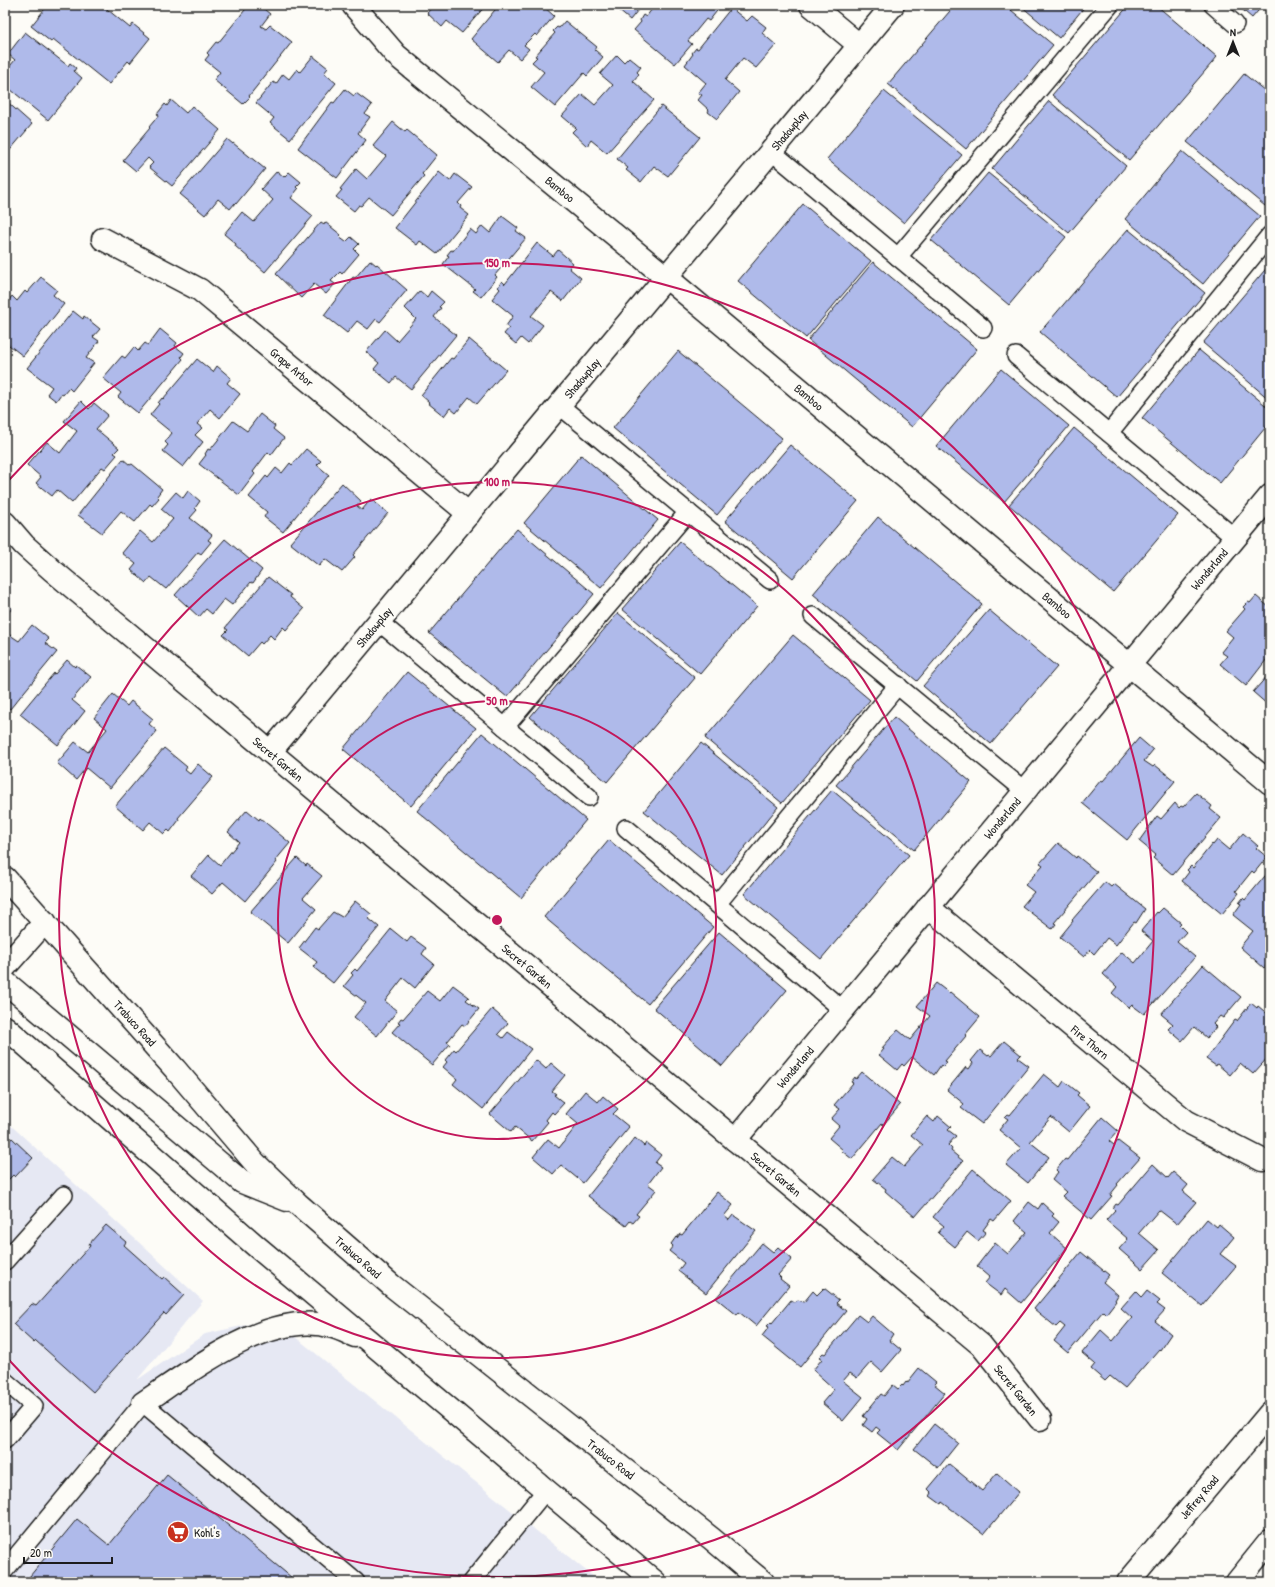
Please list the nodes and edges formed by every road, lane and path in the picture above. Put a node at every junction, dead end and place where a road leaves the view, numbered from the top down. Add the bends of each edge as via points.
1 (353, 5) edge
2 (811, 5) edge
3 (893, 5) edge
4 (1110, 5) edge
5 (1213, 5) edge
6 (1235, 24) dead end
7 (859, 46) junction
8 (771, 152) junction
9 (1270, 235) edge
10 (104, 239) dead end
11 (898, 257) junction
12 (666, 277) junction
13 (983, 328) dead end
14 (1016, 356) dead end
15 (559, 405) junction
16 (1109, 433) junction
17 (1270, 496) edge
18 (688, 512) junction
19 (469, 514) junction
20 (5, 523) edge
21 (1235, 538) junction
22 (770, 580) dead end
23 (813, 616) dead end
24 (379, 622) junction
25 (1129, 666) junction
26 (898, 685) junction
27 (505, 726) junction
28 (270, 752) junction
29 (1270, 783) edge
30 (1025, 791) junction
31 (589, 796) dead end
32 (626, 828) dead end
33 (5, 878) edge
34 (717, 904) junction
35 (928, 907) junction
36 (45, 922) junction
37 (5, 967) edge
38 (5, 982) edge
39 (843, 1010) junction
40 (5, 1026) edge
41 (734, 1140) junction
42 (1262, 1160) dead end
43 (64, 1195) dead end
44 (298, 1204) junction
45 (5, 1262) edge
46 (370, 1342) junction
47 (5, 1381) edge
48 (143, 1403) junction
49 (1270, 1413) edge
50 (1040, 1419) dead end
51 (5, 1440) edge
52 (546, 1490) junction
53 (1270, 1541) edge
54 (5, 1570) edge
55 (356, 1582) edge
56 (470, 1582) edge
57 (655, 1582) edge
58 (763, 1582) edge
59 (1128, 1582) edge
60 (1237, 1582) edge

1 - 12 street, Bamboo via 396,55
2 - 7 street
3 - 7 street, Shadowplay
4 - 11 lane
5 - 6 lane
7 - 8 street, Shadowplay
8 - 11 lane
8 - 12 street, Shadowplay
9 - 16 lane
10 - 19 street, Grape Arbor via 200,290
11 - 13 lane
12 - 15 street, Shadowplay
12 - 25 street, Bamboo
14 - 16 lane
15 - 18 lane
15 - 19 street, Shadowplay
16 - 21 lane
17 - 21 street, Wonderland
18 - 22 lane
18 - 27 lane
19 - 24 street, Shadowplay
20 - 28 street, Secret Garden via 24,545 52,570
21 - 25 street, Wonderland
23 - 26 lane
24 - 27 lane
24 - 28 street, Shadowplay
25 - 29 street, Bamboo
25 - 30 street, Wonderland
26 - 30 lane
26 - 34 lane
27 - 31 lane
28 - 41 street, Secret Garden
30 - 35 street, Wonderland
32 - 34 lane
33 - 36 street, Trabuco Road
34 - 39 lane
35 - 39 street, Wonderland
35 - 42 street, Fire Thorn via 1186,1121
36 - 37 street
36 - 44 street, Trabuco Road via 255,1163
38 - 44 street via 242,1182
39 - 41 street, Wonderland
40 - 46 street
41 - 50 street, Secret Garden via 981,1345
43 - 45 lane
44 - 58 street, Trabuco Road via 391,1285
46 - 48 street via 332,1326 292,1324 229,1347
46 - 52 street
47 - 51 lane via 34,1406
48 - 54 lane
48 - 55 lane
49 - 59 street, Jeffrey Road
52 - 56 lane
52 - 57 street
53 - 60 street

